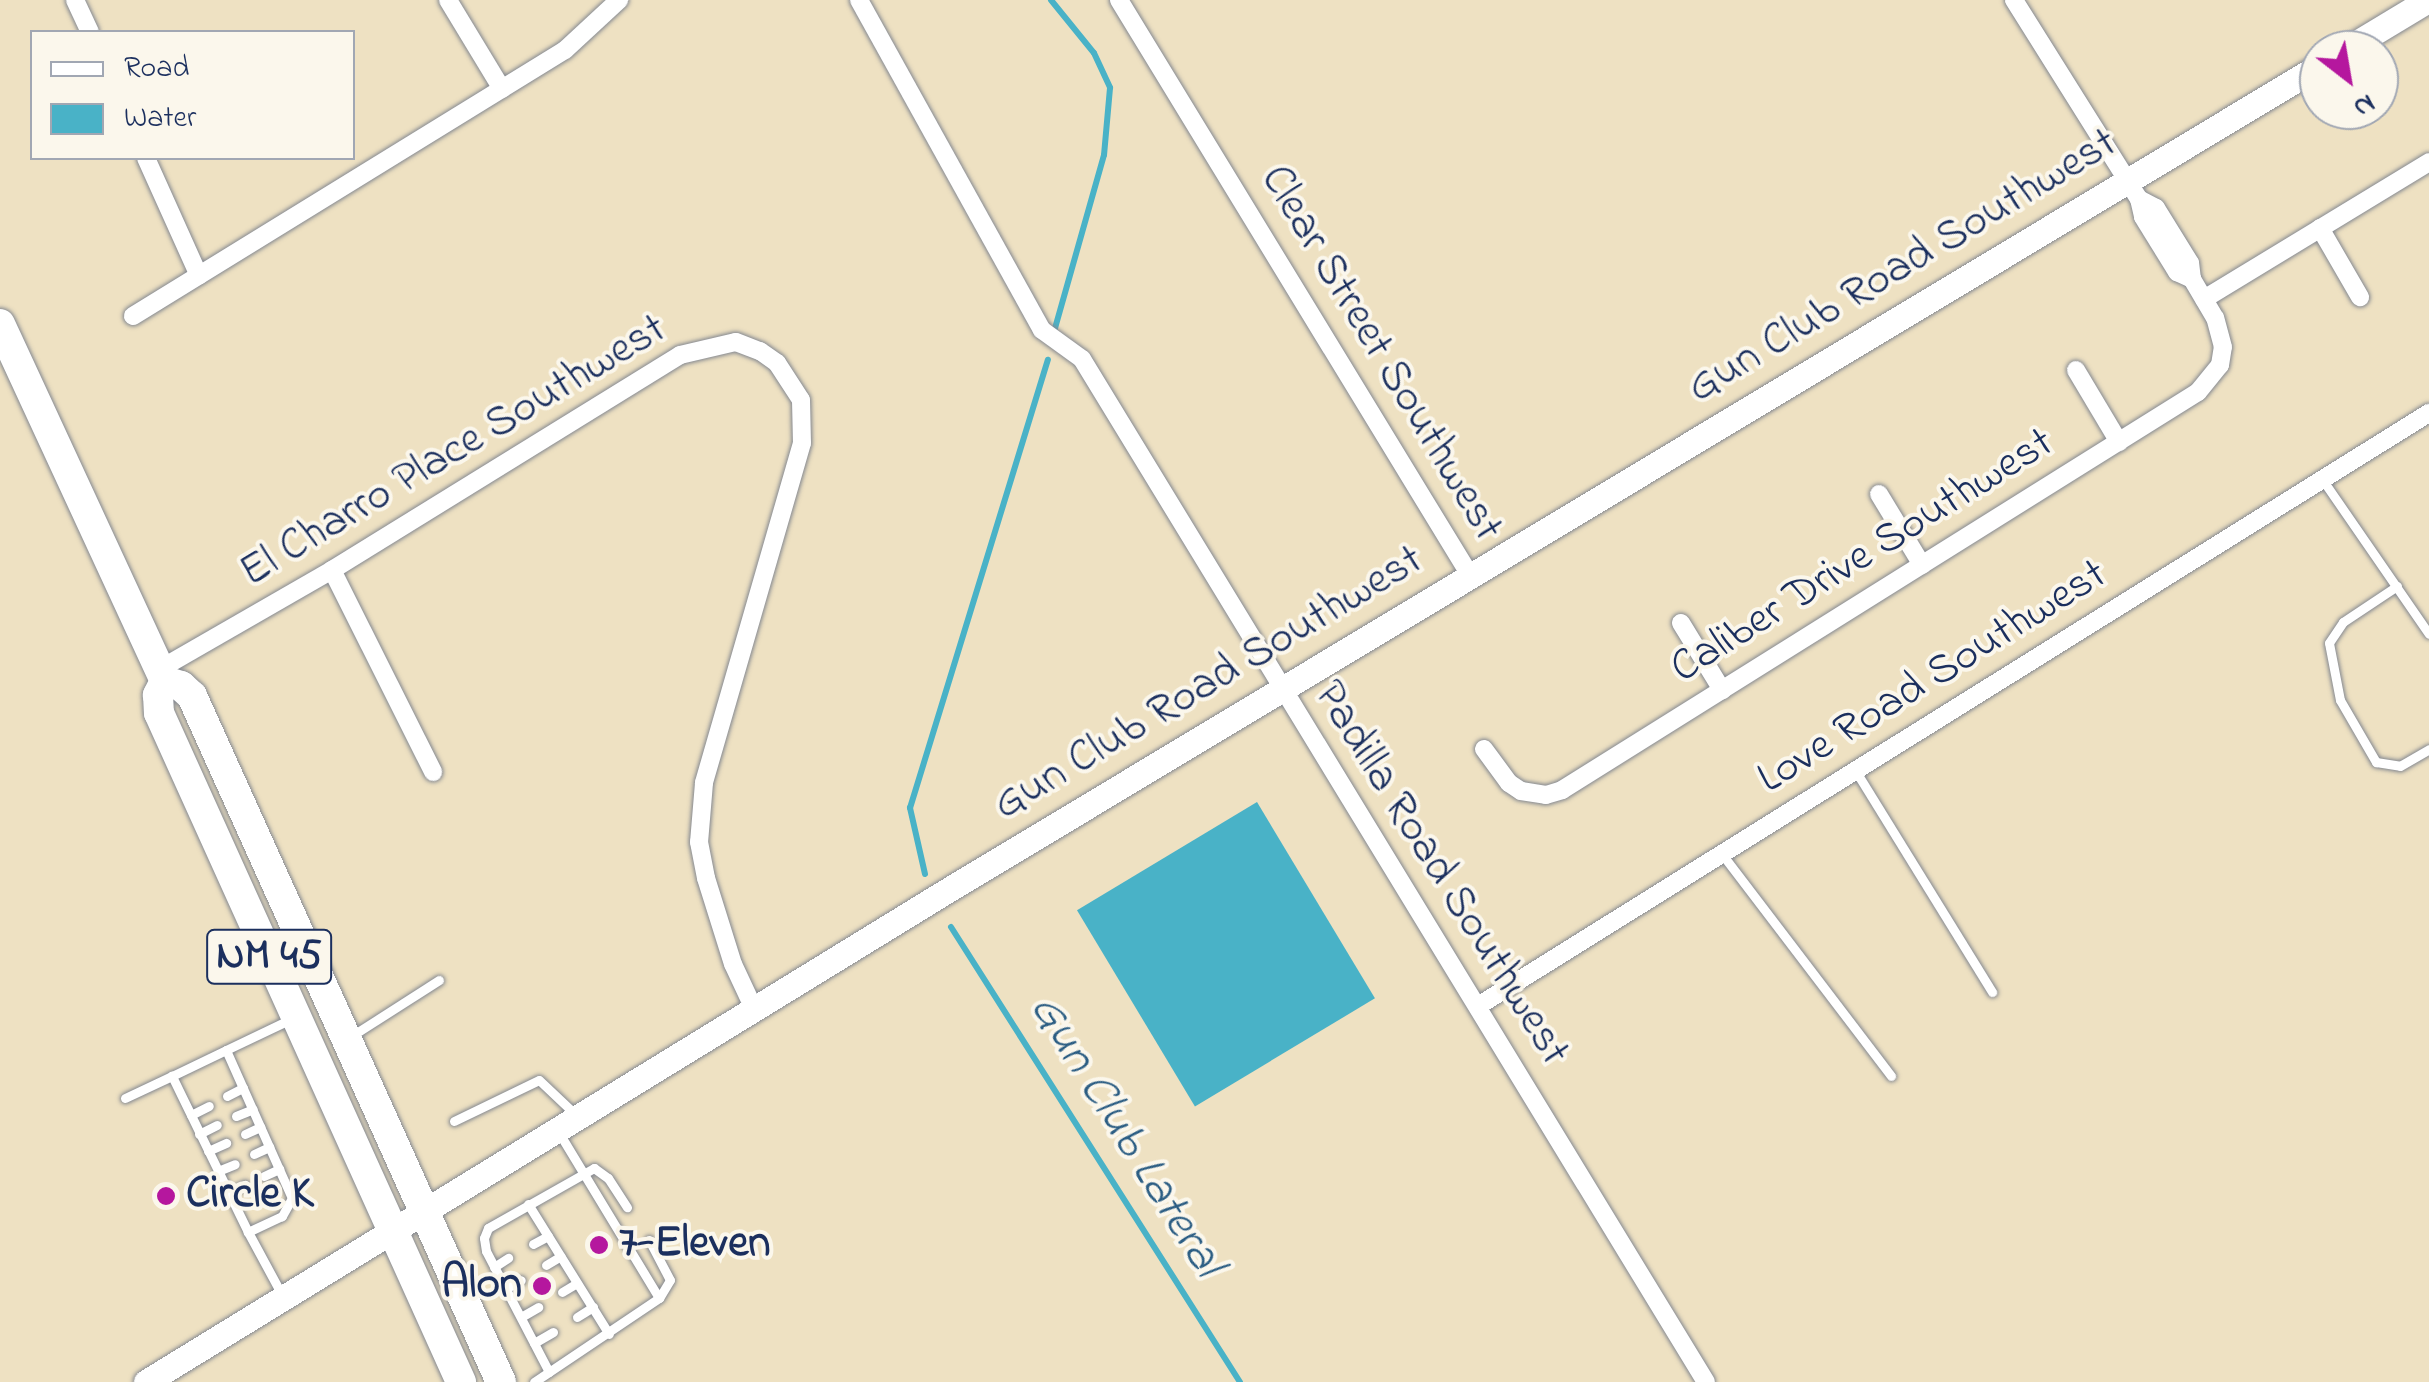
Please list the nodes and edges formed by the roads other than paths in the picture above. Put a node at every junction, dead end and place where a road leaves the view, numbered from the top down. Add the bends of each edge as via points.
1 (75, 0) edge
2 (448, 0) edge
3 (618, 0) edge
4 (859, 0) edge
5 (1119, 0) edge
6 (2014, 0) edge
7 (2428, 0) edge
8 (89, 30) edge
9 (2378, 30) edge
10 (2299, 79) edge
11 (502, 89) junction
12 (147, 160) edge
13 (2429, 162) edge
14 (2133, 190) junction
15 (2320, 228) junction
16 (199, 276) junction
17 (2360, 297) dead end
18 (2204, 299) junction
19 (133, 316) dead end
20 (0, 324) edge
21 (2076, 370) dead end
22 (2429, 413) edge
23 (2119, 442) junction
24 (2322, 479) junction
25 (1879, 494) dead end
26 (1922, 564) junction
27 (332, 570) junction
28 (1471, 576) junction
29 (2397, 586) junction
30 (1681, 623) dead end
31 (2429, 634) edge
32 (162, 675) junction
33 (1282, 690) junction
34 (1722, 690) junction
35 (1484, 749) dead end
36 (2429, 749) edge
37 (1855, 770) junction
38 (432, 772) dead end
39 (1722, 854) junction
40 (439, 980) dead end
41 (1992, 992) dead end
42 (1478, 1006) junction
43 (754, 1009) junction
44 (296, 1017) junction
45 (347, 1040) junction
46 (226, 1050) junction
47 (172, 1076) junction
48 (1891, 1076) dead end
49 (243, 1088) junction
50 (227, 1096) dead end
51 (125, 1098) dead end
52 (208, 1106) dead end
53 (252, 1109) junction
54 (190, 1115) junction
55 (236, 1116) dead end
56 (454, 1121) dead end
57 (567, 1122) junction
58 (218, 1125) dead end
59 (260, 1126) junction
60 (199, 1134) junction
61 (245, 1134) dead end
62 (226, 1143) dead end
63 (269, 1147) junction
64 (208, 1150) junction
65 (254, 1154) dead end
66 (235, 1164) dead end
67 (279, 1169) junction
68 (218, 1171) junction
69 (580, 1172) junction
70 (264, 1176) dead end
71 (245, 1184) dead end
72 (229, 1193) junction
73 (528, 1204) junction
74 (626, 1207) dead end
75 (424, 1212) junction
76 (394, 1231) junction
77 (248, 1232) junction
78 (548, 1236) junction
79 (649, 1240) dead end
80 (533, 1244) dead end
81 (561, 1256) junction
82 (508, 1258) dead end
83 (546, 1265) dead end
84 (494, 1267) junction
85 (521, 1280) dead end
86 (578, 1283) junction
87 (505, 1288) junction
88 (562, 1292) dead end
89 (659, 1298) junction
90 (285, 1300) junction
91 (538, 1307) dead end
92 (592, 1307) junction
93 (577, 1317) dead end
94 (520, 1318) junction
95 (552, 1332) dead end
96 (609, 1334) junction
97 (534, 1343) junction
98 (549, 1372) junction
99 (146, 1382) edge
100 (462, 1382) edge
101 (501, 1382) edge
102 (534, 1382) edge
103 (1706, 1382) edge

1 - 8 street
2 - 11 street
3 - 11 street via 565,50
4 - 33 street, Padilla Road Southwest via 1042,330 1082,359
5 - 28 street, Clear Street Southwest
6 - 14 street, Caliber Drive Southwest
7 - 9 street
10 - 14 street, Gun Club Road Southwest
11 - 16 street
12 - 16 street
13 - 15 street
14 - 18 street, Caliber Drive Southwest via 2177,272 2192,279
14 - 28 street, Gun Club Road Southwest
15 - 17 street
15 - 18 street
16 - 19 street
18 - 23 street, Caliber Drive Southwest via 2223,347 2211,379
20 - 32 main road, NM 45
21 - 23 street
22 - 24 street, Love Road Southwest
23 - 26 street, Caliber Drive Southwest
24 - 29 lane
24 - 37 street, Love Road Southwest
25 - 26 street
26 - 34 street, Caliber Drive Southwest
27 - 32 street, El Charro Place Southwest
27 - 38 street
27 - 43 street, El Charro Place Southwest via 680,355 736,342 778,362 801,400 802,442 700,812 706,878
28 - 33 street, Gun Club Road Southwest
29 - 31 lane
29 - 36 lane via 2343,622 2329,643 2340,700 2376,762 2400,766
30 - 34 street
32 - 44 main road, NM 45 via 159,713
32 - 45 main road, NM 45 via 192,696
33 - 42 street, Padilla Road Southwest
33 - 43 street, Gun Club Road Southwest
34 - 35 street, Caliber Drive Southwest via 1546,795 1509,783
37 - 39 street, Love Road Southwest
37 - 41 lane
39 - 42 street, Love Road Southwest
39 - 48 lane
40 - 45 lane
42 - 103 street, Padilla Road Southwest
43 - 57 street, Gun Club Road Southwest
44 - 46 lane
44 - 76 main road, NM 45
45 - 75 main road, NM 45
46 - 47 lane
46 - 49 lane
47 - 51 lane
47 - 54 lane
49 - 50 lane
49 - 53 lane
52 - 54 lane
53 - 55 lane
53 - 59 lane
54 - 60 lane
56 - 57 lane via 539,1080
57 - 69 lane
57 - 75 street, Gun Club Road Southwest
58 - 60 lane
59 - 61 lane
59 - 63 lane
60 - 64 lane
62 - 64 lane
63 - 65 lane
63 - 67 lane
64 - 68 lane
66 - 68 lane
67 - 70 lane
67 - 77 lane via 292,1198 282,1216
68 - 72 lane
69 - 73 lane
69 - 74 lane via 601,1170
69 - 89 lane
71 - 72 lane
72 - 77 lane
73 - 78 lane
73 - 84 lane via 488,1228 484,1238
75 - 76 street, Gun Club Road Southwest
75 - 101 main road, NM 45
76 - 90 street, Gun Club Road Southwest
76 - 100 main road, NM 45
77 - 90 lane
78 - 80 lane
78 - 81 lane
79 - 89 lane via 670,1280
81 - 83 lane
81 - 86 lane
82 - 84 lane
84 - 87 lane
85 - 87 lane
86 - 88 lane
86 - 92 lane
87 - 94 lane
89 - 96 lane
90 - 99 street, Gun Club Road Southwest
91 - 94 lane
92 - 93 lane
92 - 96 lane
94 - 97 lane
95 - 97 lane
96 - 98 lane
97 - 98 lane
98 - 102 lane

